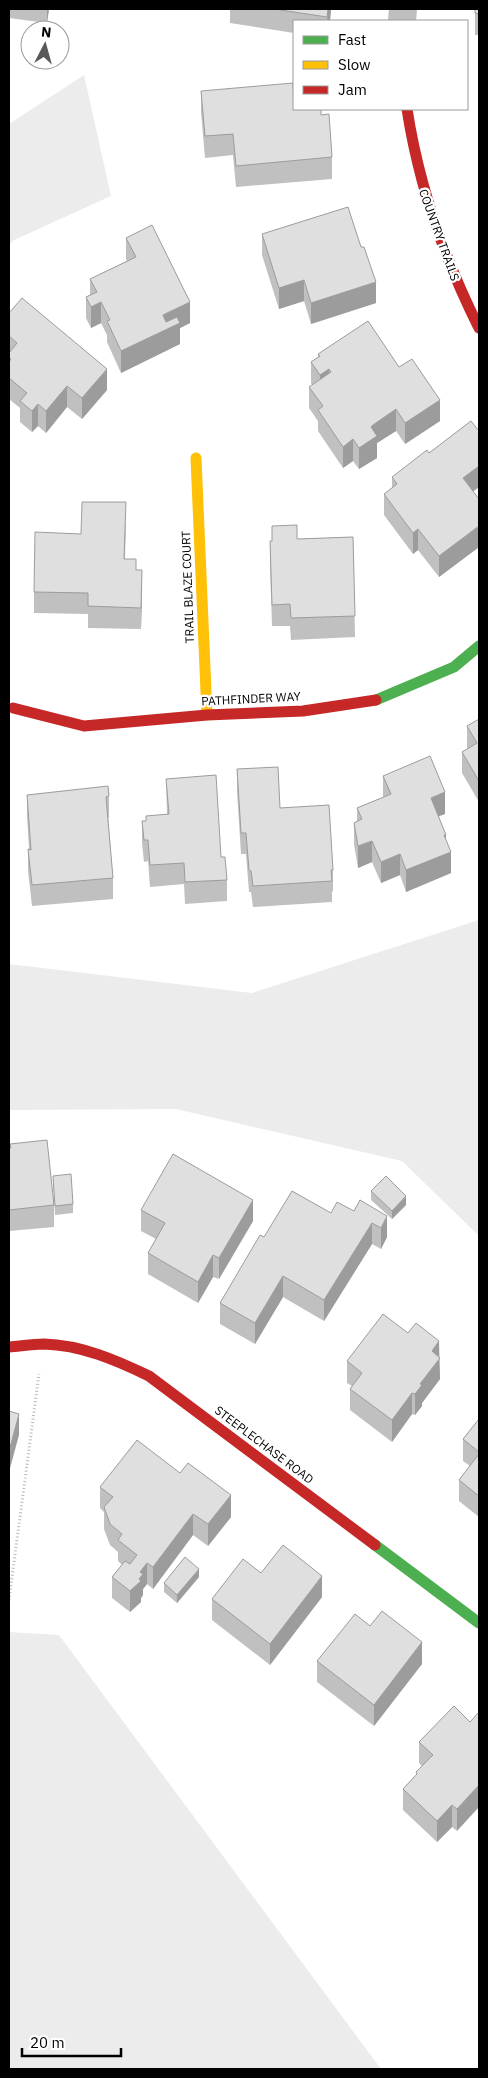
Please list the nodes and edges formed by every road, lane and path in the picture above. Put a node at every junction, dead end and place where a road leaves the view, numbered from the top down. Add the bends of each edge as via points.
1 (407, 110) edge
2 (479, 328) edge
3 (196, 458) dead end
4 (479, 646) edge
5 (13, 708) dead end
6 (207, 715) junction
7 (43, 1344) junction
8 (9, 1347) edge
9 (9, 1600) edge
10 (479, 1623) edge

1 - 2 street, COUNTRY TRAILS via 420,178 437,236
3 - 6 street, TRAIL BLAZE COURT
4 - 6 street, PATHFINDER WAY via 454,667 376,700 303,711
5 - 6 street, PATHFINDER WAY via 84,726
7 - 8 street, STEEPLECHASE ROAD
7 - 9 path
7 - 10 street, STEEPLECHASE ROAD via 102,1355 149,1376

